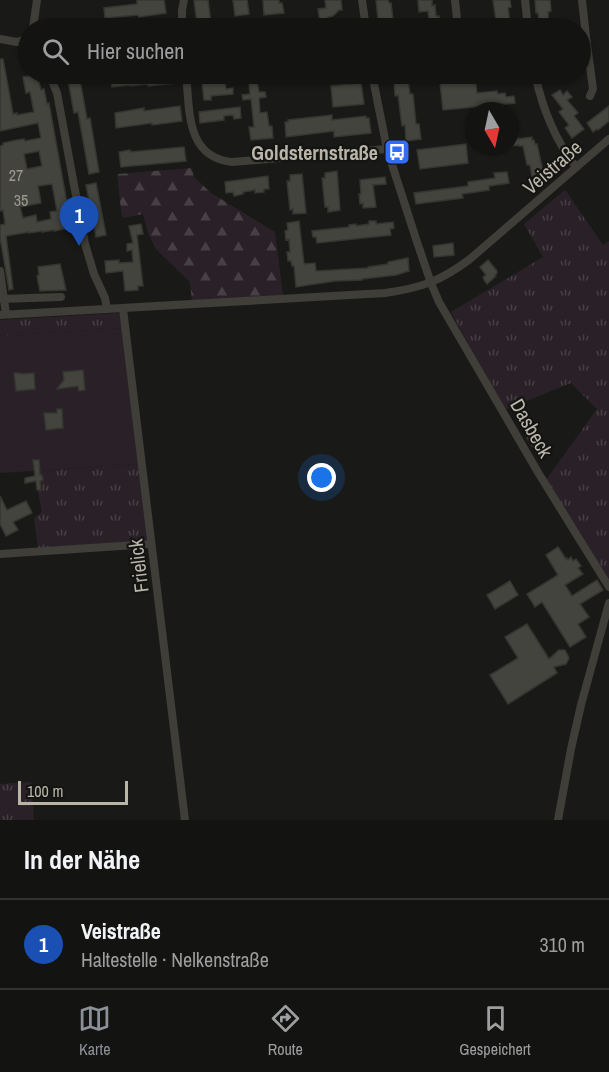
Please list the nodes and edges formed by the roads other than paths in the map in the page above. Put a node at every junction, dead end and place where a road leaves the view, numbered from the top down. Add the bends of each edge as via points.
1 (37, 0) edge
2 (184, 0) edge
3 (362, 0) edge
4 (454, 0) edge
5 (525, 0) edge
6 (582, 0) edge
7 (34, 18) edge
8 (182, 18) edge
9 (365, 18) edge
10 (457, 18) edge
11 (527, 18) edge
12 (582, 18) edge
13 (0, 39) edge
14 (18, 42) edge
15 (591, 79) edge
16 (53, 84) edge
17 (187, 84) edge
18 (374, 84) edge
19 (538, 84) edge
20 (590, 96) dead end
21 (609, 139) edge
22 (387, 149) junction
23 (576, 167) junction
24 (0, 271) edge
25 (431, 283) junction
26 (61, 297) dead end
27 (2, 299) edge
28 (107, 309) junction
29 (123, 309) junction
30 (3, 314) edge
31 (151, 544) junction
32 (0, 554) edge
33 (609, 587) edge
34 (609, 603) edge
35 (185, 820) edge
36 (558, 820) edge

1 - 7 street
2 - 8 street
3 - 9 street
4 - 10 street
5 - 11 street
6 - 12 street
13 - 14 street
15 - 20 street
16 - 28 street via 85,244
17 - 22 street via 192,129 199,146 215,159 232,162
18 - 22 street
19 - 23 street via 549,120
21 - 23 street, Veistraße
22 - 25 street
23 - 25 street, Veistraße via 471,259
24 - 27 street
25 - 29 street, Veistraße via 385,293
25 - 33 street, Dasbeck
26 - 27 street
27 - 30 street
28 - 29 street, Veistraße
28 - 30 street, Veistraße
29 - 31 street, Frielick
31 - 32 street
31 - 35 street, Frielick
34 - 36 street via 581,705

